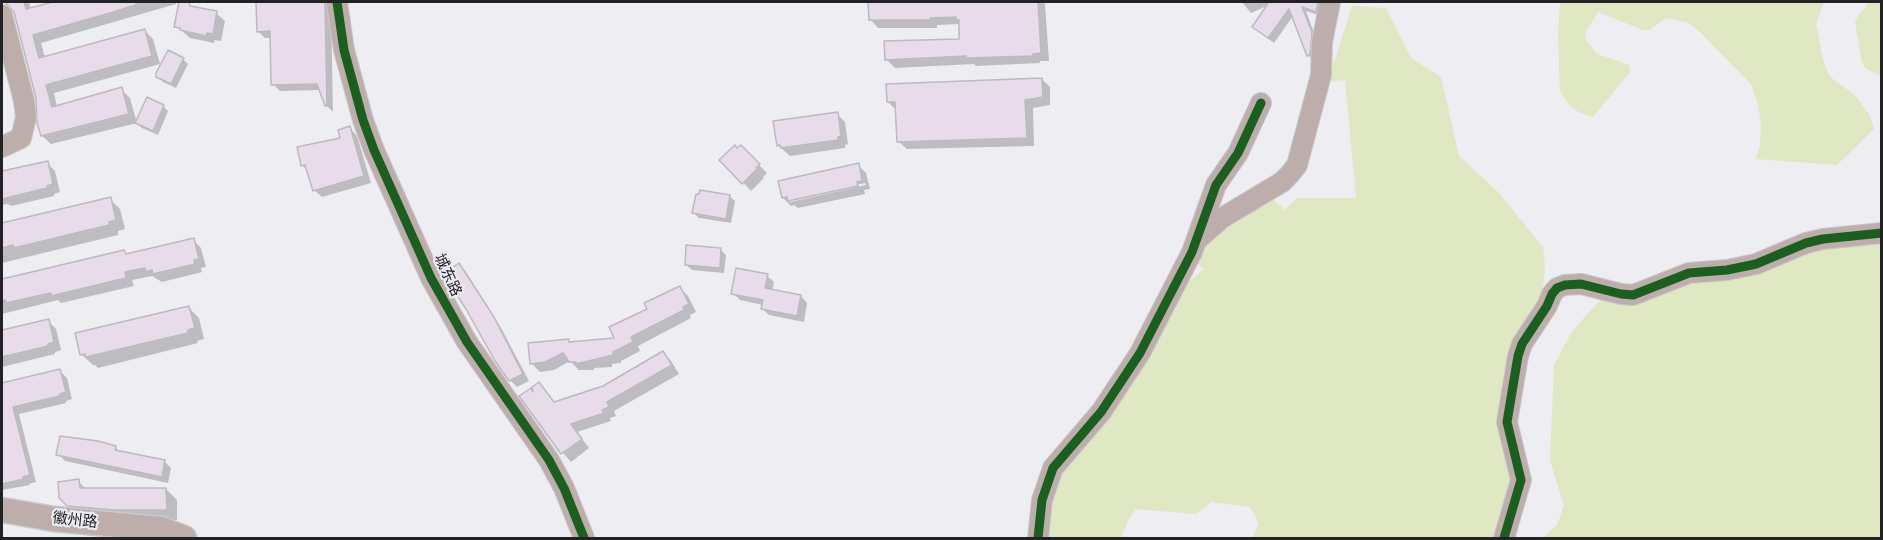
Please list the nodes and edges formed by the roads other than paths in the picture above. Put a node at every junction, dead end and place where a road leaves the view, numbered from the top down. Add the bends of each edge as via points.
1 (338, 2) edge
2 (1330, 2) edge
3 (2, 15) edge
4 (1261, 103) dead end
5 (2, 147) edge
6 (1881, 233) edge
7 (1196, 241) junction
8 (2, 510) edge
9 (184, 538) edge
10 (584, 538) edge
11 (1038, 538) edge
12 (1504, 538) edge

1 - 10 street, 城东路 via 344,50 363,120 431,278 467,342 549,460
2 - 7 street via 1322,42 1321,75 1297,165 1282,182 1222,218
3 - 5 street via 26,117 21,138
4 - 7 street via 1238,153 1216,184
6 - 12 street via 1806,243 1756,264 1689,273 1633,295 1581,284 1557,288 1518,356 1507,422 1521,480
7 - 11 street via 1140,353 1085,431 1053,468 1042,500
8 - 9 main road, 徽州路 via 161,529

